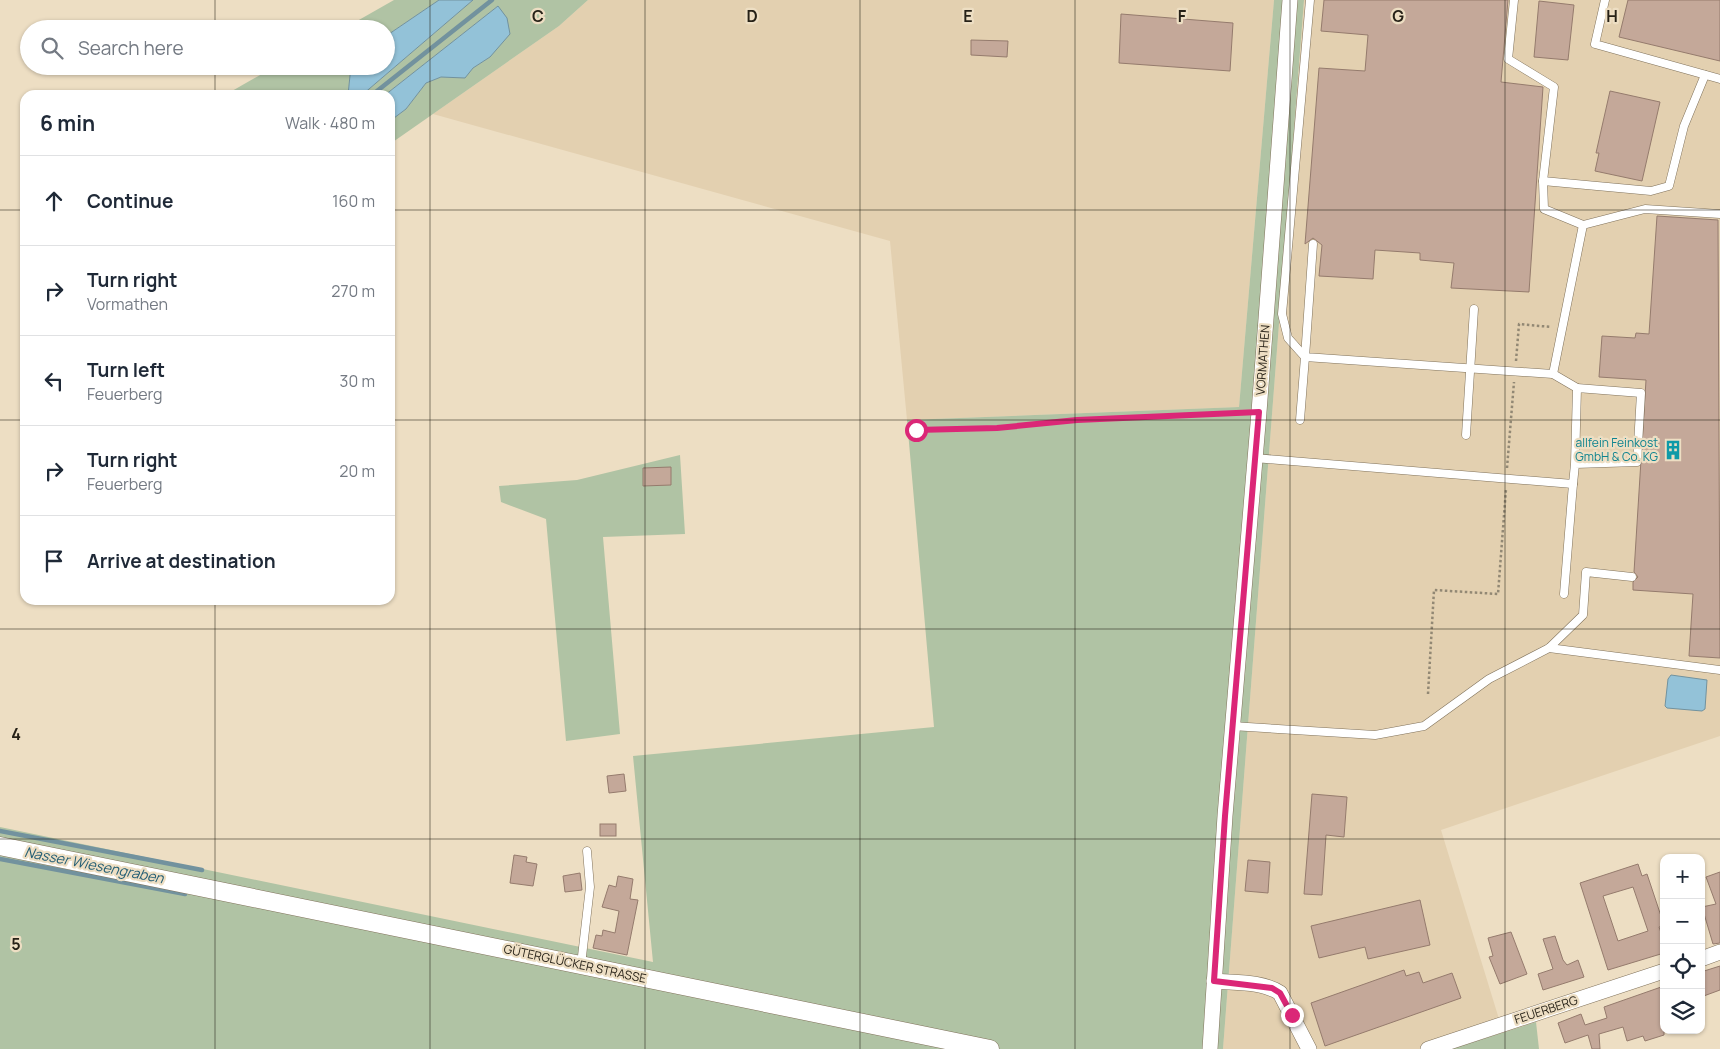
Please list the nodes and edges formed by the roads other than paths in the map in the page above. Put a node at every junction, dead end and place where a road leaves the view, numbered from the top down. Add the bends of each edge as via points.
1 (1290, 0) edge
2 (1310, 0) edge
3 (1514, 0) edge
4 (1605, 0) edge
5 (1705, 75) junction
6 (1720, 79) edge
7 (1542, 181) junction
8 (1720, 214) edge
9 (1583, 225) junction
10 (1313, 244) dead end
11 (1474, 309) dead end
12 (1305, 357) junction
13 (1470, 367) junction
14 (1553, 374) junction
15 (1577, 388) junction
16 (1300, 420) dead end
17 (1466, 435) dead end
18 (1255, 458) junction
19 (1575, 464) junction
20 (1573, 484) junction
21 (1632, 577) dead end
22 (1564, 594) dead end
23 (1549, 648) junction
24 (1720, 670) edge
25 (1232, 726) junction
26 (0, 846) edge
27 (587, 851) dead end
28 (1720, 952) edge
29 (1705, 958) edge
30 (581, 966) junction
31 (1660, 972) edge
32 (1214, 981) junction
33 (990, 1049) edge
34 (1210, 1049) edge
35 (1310, 1049) edge
36 (1428, 1049) edge

1 - 18 street, VORMATHEN
2 - 12 lane via 1282,314 1288,338
3 - 7 lane via 1508,59 1554,86
4 - 5 lane via 1595,44
5 - 6 lane
5 - 7 lane via 1684,126 1669,186 1651,191
7 - 9 lane via 1544,209
8 - 9 lane via 1646,209
9 - 14 lane
10 - 12 lane
11 - 13 lane
12 - 13 lane
12 - 16 lane
13 - 14 lane
13 - 17 lane
14 - 15 lane
15 - 19 lane
15 - 19 lane via 1641,393 1637,462
18 - 20 lane
18 - 25 street, VORMATHEN
19 - 20 lane
20 - 22 lane
21 - 23 lane via 1586,572 1583,615
23 - 24 lane
23 - 25 lane via 1489,679 1424,726 1375,735
25 - 32 street, VORMATHEN
26 - 30 street, GÜTERGLÜCKER STRASSE
27 - 30 lane via 590,887
28 - 29 street
30 - 33 street, GÜTERGLÜCKER STRASSE
31 - 36 street, FEUERBERG
32 - 34 street, VORMATHEN
32 - 35 street via 1261,985 1280,993

